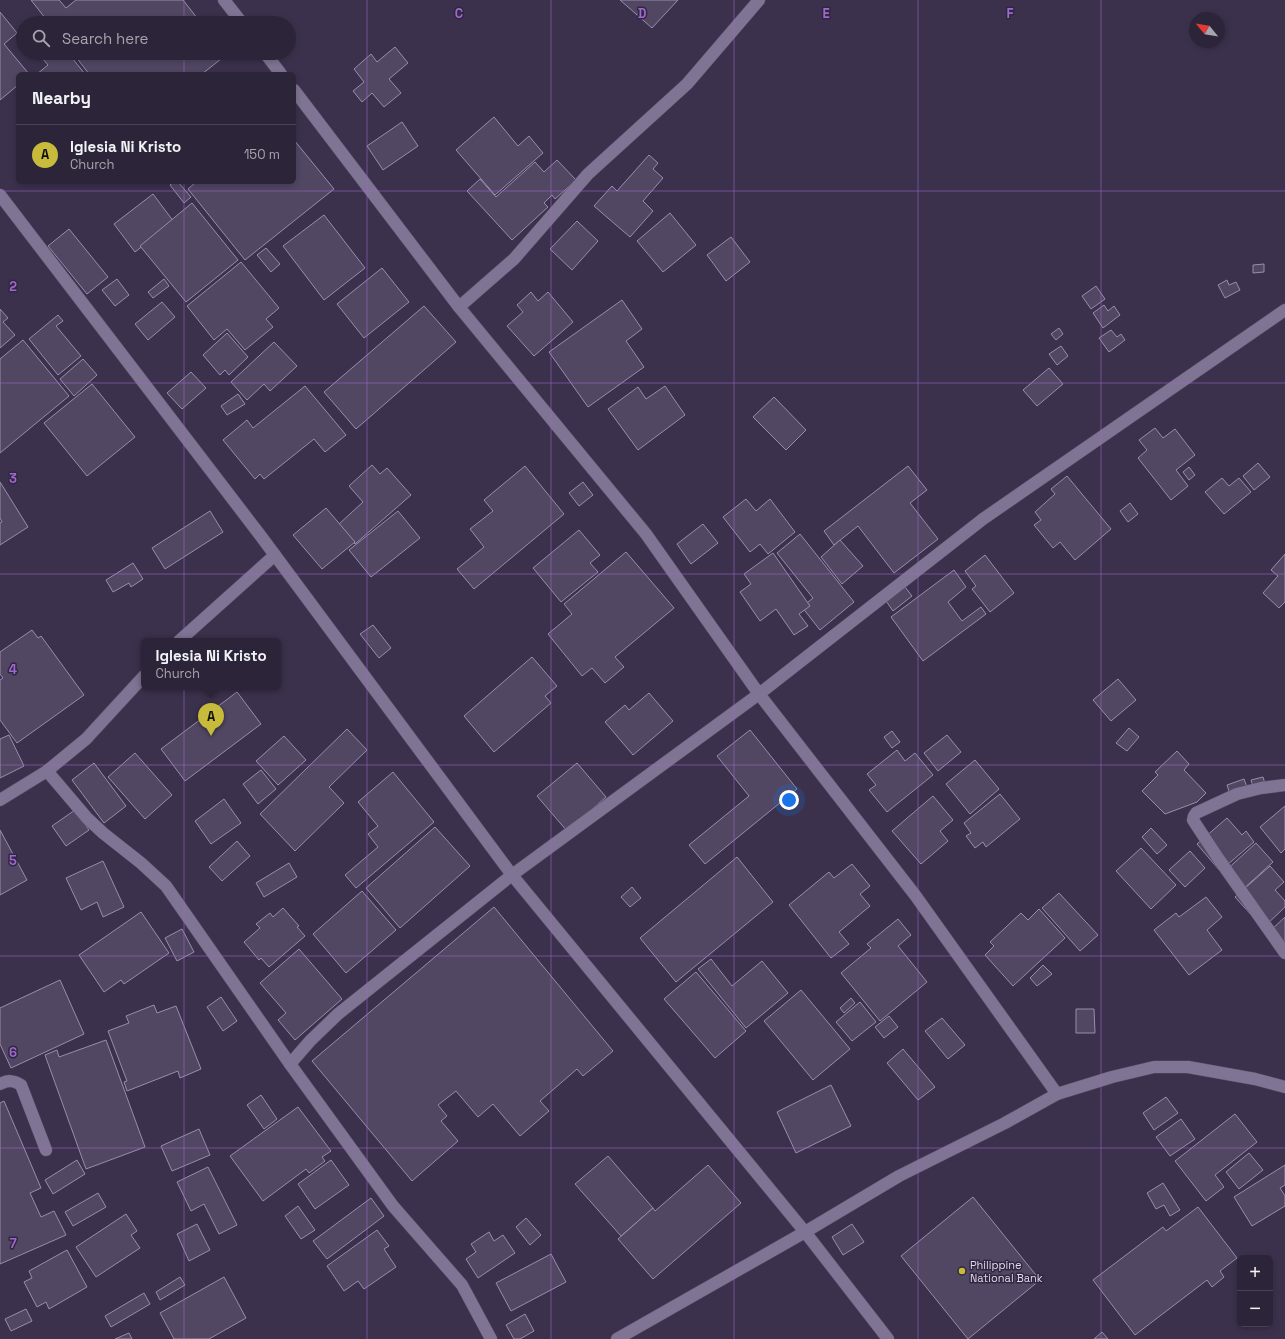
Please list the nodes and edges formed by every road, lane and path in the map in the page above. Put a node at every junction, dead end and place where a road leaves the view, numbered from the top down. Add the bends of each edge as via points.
1 (224, 0) edge
2 (759, 0) edge
3 (237, 16) edge
4 (270, 60) edge
5 (279, 72) edge
6 (296, 93) edge
7 (0, 196) edge
8 (459, 307) junction
9 (1285, 310) edge
10 (275, 555) junction
11 (182, 638) edge
12 (141, 679) edge
13 (759, 694) junction
14 (47, 771) junction
15 (1285, 784) edge
16 (0, 800) edge
17 (512, 875) junction
18 (1285, 953) edge
19 (290, 1064) junction
20 (0, 1084) edge
21 (1285, 1087) edge
22 (1057, 1094) junction
23 (46, 1150) dead end
24 (805, 1232) junction
25 (491, 1339) edge
26 (617, 1339) edge
27 (888, 1339) edge

1 - 3 street
2 - 8 street via 686,84 588,174 514,259
4 - 5 street
6 - 8 street
7 - 10 street
8 - 13 street via 646,534
9 - 13 street via 983,519
10 - 11 street
10 - 17 street
12 - 14 street via 86,739
13 - 17 street
13 - 22 street via 915,895
14 - 16 street
14 - 19 street via 97,828 166,886
15 - 18 street via 1237,794 1196,813 1194,820
17 - 19 street via 338,1014
17 - 24 street
19 - 25 street via 394,1206 462,1285
20 - 23 street via 13,1080 21,1085
21 - 22 street via 1188,1067 1154,1067
22 - 24 street via 899,1176
24 - 26 street
24 - 27 street

